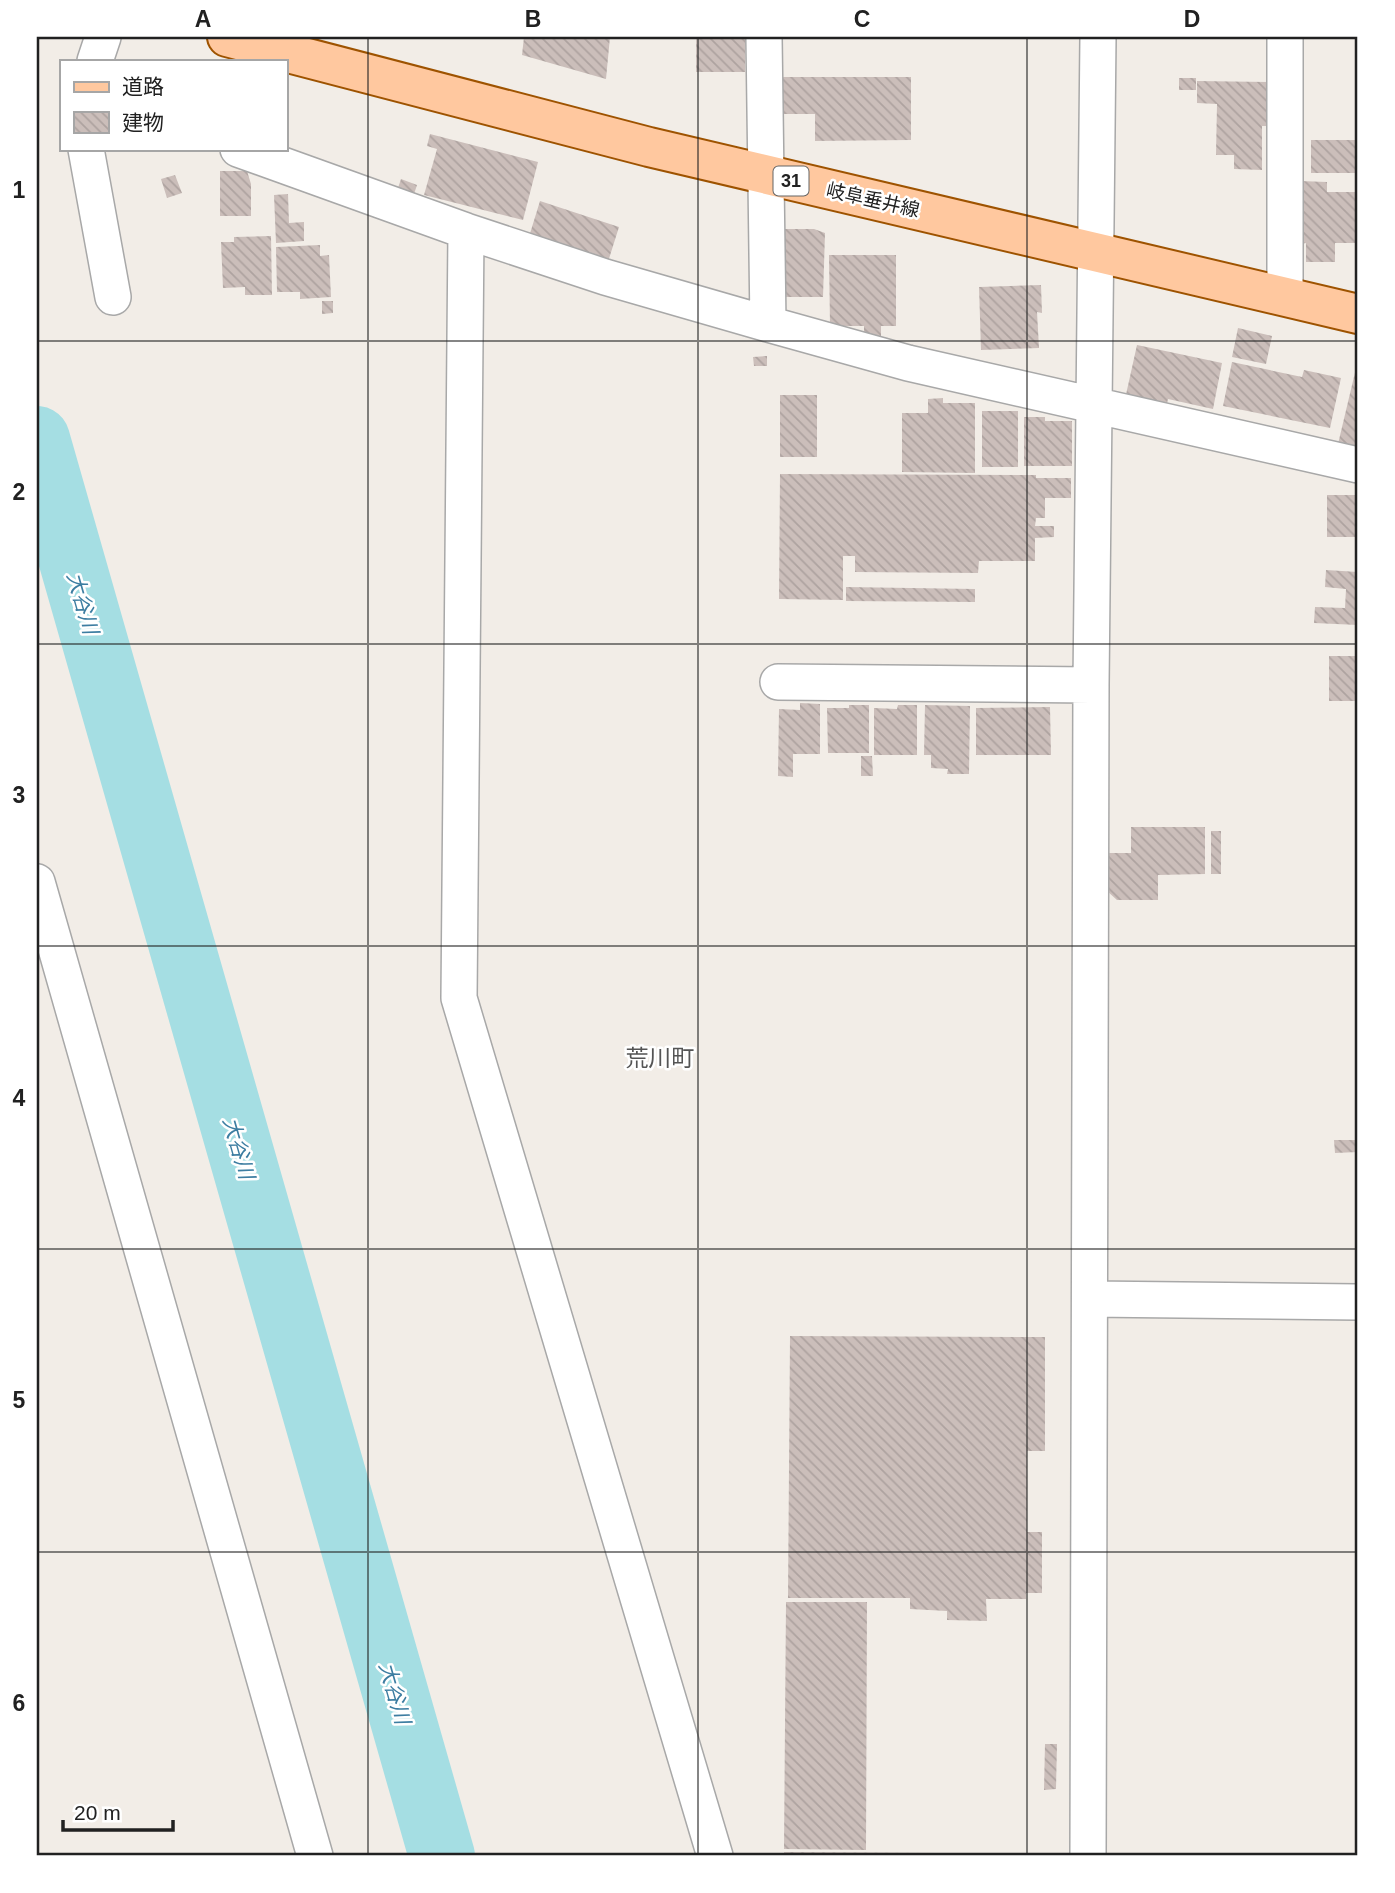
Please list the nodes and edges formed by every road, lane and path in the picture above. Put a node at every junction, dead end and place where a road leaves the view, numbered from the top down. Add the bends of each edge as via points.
1 (103, 37) edge
2 (227, 37) edge
3 (764, 37) edge
4 (1098, 37) edge
5 (1285, 37) edge
6 (95, 60) edge
7 (86, 150) edge
8 (242, 150) edge
9 (766, 175) junction
10 (466, 231) junction
11 (1097, 253) junction
12 (113, 297) dead end
13 (1285, 297) junction
14 (1358, 314) edge
15 (768, 324) junction
16 (1094, 407) junction
17 (1358, 465) edge
18 (778, 682) dead end
19 (1091, 685) junction
20 (37, 882) edge
21 (1090, 1300) junction
22 (1358, 1302) edge
23 (315, 1856) edge
24 (715, 1856) edge
25 (1088, 1856) edge

1 - 6 street
2 - 9 main road, 岐阜垂井線 / 31
3 - 9 street
4 - 11 street
5 - 13 street
7 - 12 street
8 - 10 street
9 - 11 main road, 岐阜垂井線 / 31
9 - 15 street
10 - 15 street
10 - 24 street via 459,999
11 - 13 main road, 岐阜垂井線 / 31
11 - 16 street
13 - 14 main road, 岐阜垂井線 / 31
15 - 16 street
16 - 17 street
16 - 19 street
18 - 19 street
19 - 21 street
20 - 23 street
21 - 22 street
21 - 25 street

